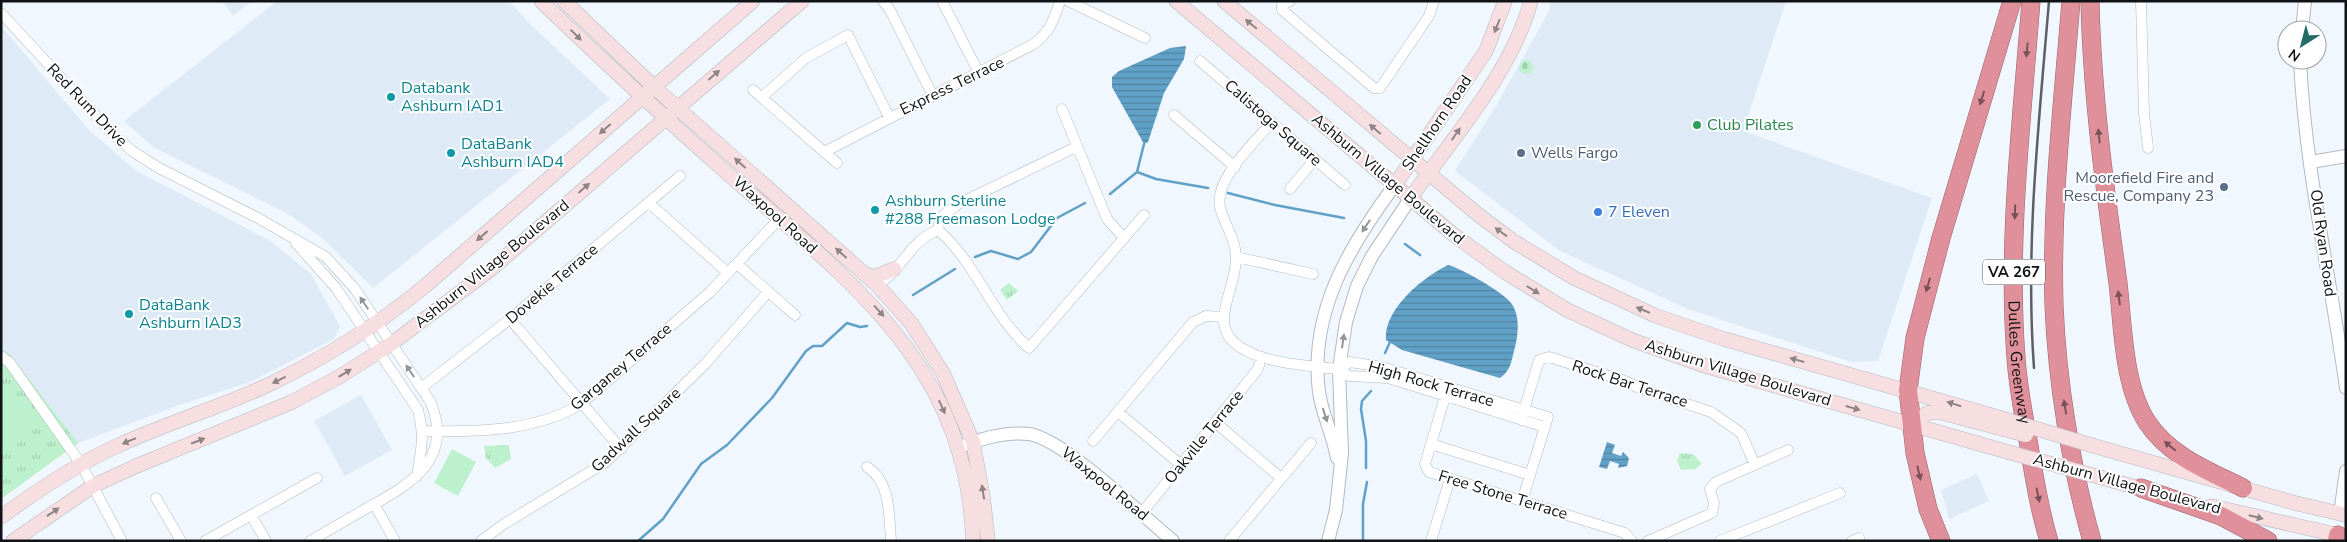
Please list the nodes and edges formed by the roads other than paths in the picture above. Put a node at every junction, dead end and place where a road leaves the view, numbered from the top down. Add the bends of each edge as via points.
1 (540, 1) edge
2 (564, 1) edge
3 (753, 1) edge
4 (802, 1) edge
5 (883, 1) edge
6 (942, 1) edge
7 (1176, 1) edge
8 (1224, 1) edge
9 (1290, 1) edge
10 (1434, 1) edge
11 (1505, 1) edge
12 (1530, 1) edge
13 (2012, 1) edge
14 (2032, 1) edge
15 (2071, 1) edge
16 (2090, 1) edge
17 (2141, 1) edge
18 (2305, 1) edge
19 (1060, 2) edge
20 (891, 6) edge
21 (1, 13) edge
22 (2303, 20) edge
23 (1145, 38) dead end
24 (1200, 61) dead end
25 (2301, 70) edge
26 (979, 73) junction
27 (654, 87) junction
28 (753, 90) dead end
29 (933, 96) junction
30 (642, 97) junction
31 (762, 97) junction
32 (678, 108) junction
33 (1062, 109) dead end
34 (1174, 115) dead end
35 (889, 117) junction
36 (665, 118) junction
37 (1272, 122) junction
38 (1076, 147) junction
39 (2148, 148) dead end
40 (824, 152) junction
41 (2346, 156) edge
42 (1316, 159) junction
43 (1412, 160) junction
44 (2311, 162) junction
45 (837, 163) dead end
46 (1235, 167) junction
47 (1428, 174) junction
48 (680, 176) dead end
49 (1345, 185) dead end
50 (1394, 186) junction
51 (1290, 189) dead end
52 (1410, 199) junction
53 (649, 203) junction
54 (1144, 215) dead end
55 (779, 218) junction
56 (938, 230) junction
57 (292, 238) junction
58 (1124, 238) junction
59 (1236, 257) junction
60 (737, 264) junction
61 (894, 268) junction
62 (728, 273) junction
63 (865, 274) junction
64 (1313, 274) dead end
65 (844, 277) junction
66 (878, 285) junction
67 (768, 292) junction
68 (794, 315) dead end
69 (1224, 317) junction
70 (510, 319) junction
71 (371, 327) junction
72 (385, 347) junction
73 (2343, 351) edge
74 (1, 356) edge
75 (1261, 357) junction
76 (1319, 367) junction
77 (1339, 369) junction
78 (421, 388) junction
79 (2346, 388) edge
80 (1908, 390) junction
81 (1446, 391) junction
82 (582, 403) junction
83 (1118, 412) junction
84 (1522, 415) junction
85 (1216, 423) junction
86 (2002, 423) junction
87 (1912, 425) junction
88 (423, 431) junction
89 (438, 431) junction
90 (973, 442) junction
91 (1093, 442) dead end
92 (1311, 442) dead end
93 (1431, 444) junction
94 (621, 448) junction
95 (957, 448) junction
96 (1788, 450) dead end
97 (81, 464) junction
98 (1181, 465) junction
99 (1755, 465) junction
100 (867, 467) dead end
101 (1339, 468) junction
102 (2346, 470) edge
103 (1530, 475) junction
104 (417, 476) junction
105 (317, 478) dead end
106 (1281, 478) junction
107 (1450, 479) junction
108 (94, 486) junction
109 (2141, 488) junction
110 (2243, 488) junction
111 (2080, 491) junction
112 (1840, 493) dead end
113 (156, 498) dead end
114 (1522, 501) junction
115 (374, 504) junction
116 (1141, 514) junction
117 (251, 515) junction
118 (2343, 515) edge
119 (1, 517) edge
120 (2340, 537) edge
121 (1723, 540) edge
122 (13, 541) edge
123 (122, 541) edge
124 (181, 541) edge
125 (205, 541) edge
126 (266, 541) edge
127 (310, 541) edge
128 (395, 541) edge
129 (481, 541) edge
130 (891, 541) edge
131 (973, 541) edge
132 (988, 541) edge
133 (1173, 541) edge
134 (1229, 541) edge
135 (1328, 541) edge
136 (1431, 541) edge
137 (1632, 541) edge
138 (1648, 541) edge
139 (1941, 541) edge
140 (2049, 541) edge
141 (2092, 541) edge
142 (2099, 541) edge
143 (2268, 541) edge

1 -> 30 main road, Waxpool Road
2 - 27 main road, Waxpool Road
3 - 27 main road, Ashburn Village Boulevard
32 -> 4 main road, Ashburn Village Boulevard
5 - 20 street
6 - 26 street
7 - 50 main road, Ashburn Village Boulevard
43 -> 8 main road, Ashburn Village Boulevard
9 - 10 street via 1282,5 1282,10 1374,88 1380,88 1429,16
11 -> 43 main road, Shellhorn Road via 1486,51
47 -> 12 main road, Shellhorn Road via 1512,51
13 -> 80 highway via 1923,302
14 -> 140 highway, Dulles Greenway / VA 267 via 2016,190 2013,309 2023,412
111 -> 15 highway, VA 267 via 2061,378 2054,304 2056,192
110 -> 16 highway via 2196,465 2159,437 2147,422 2130,382 2101,158 2091,61
17 - 39 street
18 - 22 street
19 - 23 street
19 - 26 street, Express Terrace via 1052,26 1040,40
20 - 29 street
21 - 57 street, Red Rum Drive via 95,116 132,151
24 - 37 street, Calistoga Square
25 - 44 street, Old Ryan Road
26 - 29 street, Express Terrace
27 - 30 main road, Ashburn Village Boulevard
27 - 32 main road, Waxpool Road
28 - 31 street
29 - 35 street, Express Terrace
30 - 36 main road, Waxpool Road
30 -> 71 main road, Ashburn Village Boulevard via 424,287
31 - 35 street via 806,58 848,35
31 - 40 street
32 - 36 main road, Ashburn Village Boulevard
63 -> 32 main road, Waxpool Road
33 - 38 street
34 - 46 street
35 - 40 street, Express Terrace
36 - 55 main road, Waxpool Road
72 -> 36 main road, Ashburn Village Boulevard via 490,270
37 - 42 street, Calistoga Square
37 - 46 street
38 - 56 street via 958,204 940,218
38 - 58 street via 1107,219
40 - 45 street
41 - 44 street
42 - 49 street, Calistoga Square
42 - 51 street
43 - 47 main road, Ashburn Village Boulevard
43 - 50 main road, Shellhorn Road
44 - 73 street, Old Ryan Road via 2331,302
46 - 59 street via 1222,183 1219,200
47 - 52 main road, Shellhorn Road
80 -> 47 main road, Ashburn Village Boulevard via 1708,334 1611,297 1513,241
48 - 53 street, Dovekie Terrace
50 - 52 main road, Ashburn Village Boulevard
50 -> 76 street, Shellhorn Road via 1342,266 1324,316
77 -> 52 street, Shellhorn Road via 1346,322 1357,286 1372,256
52 -> 87 main road, Ashburn Village Boulevard via 1505,272 1567,310 1623,336 1702,365
53 - 62 street
53 - 70 street, Dovekie Terrace
54 - 58 street
55 - 60 street, Garganey Terrace
55 - 65 main road, Waxpool Road
56 - 58 street via 954,246 1007,327 1029,348
56 - 61 street via 925,235
57 - 71 street, Red Rum Drive
71 -> 57 street, Red Rum Drive via 354,289 326,257
59 - 64 street
59 - 69 street
60 - 62 street, Garganey Terrace
60 - 67 street
61 - 63 main road via 881,276
61 - 66 street
62 - 82 street, Garganey Terrace
63 - 66 main road, Waxpool Road
65 - 66 main road via 865,285
65 -> 95 main road, Waxpool Road via 877,308 915,358 938,398
66 - 90 main road, Waxpool Road via 933,355 957,400
67 - 68 street
67 - 94 street, Gadwall Square via 706,362
69 - 75 street, High Rock Terrace via 1226,328 1236,344
69 - 83 street via 1206,316 1193,322
70 - 78 street, Dovekie Terrace
70 - 82 street
71 - 72 street, Red Rum Drive
71 -> 97 main road, Ashburn Village Boulevard via 266,386 117,446
78 -> 72 street
72 - 88 street via 418,410
108 -> 72 main road, Ashburn Village Boulevard via 272,411 326,384
73 - 79 street, Old Ryan Road
74 - 97 street via 10,363
75 - 76 street, High Rock Terrace
75 - 85 street, Oakville Terrace via 1258,369
76 - 77 street, High Rock Terrace
76 -> 101 street, Shellhorn Road via 1319,390
77 - 81 street, High Rock Terrace via 1349,376 1388,378
77 - 101 street, Shellhorn Road via 1343,436
78 - 89 street via 435,411
86 -> 80 main road, Ashburn Village Boulevard
80 - 87 highway
81 - 84 street, High Rock Terrace
81 - 93 street, Free Stone Terrace
82 - 89 street, Garganey Terrace via 553,419 537,423
82 - 94 street
83 - 91 street
83 - 98 street
84 - 99 street, Rock Bar Terrace via 1539,360 1549,357 1711,412 1741,433
84 - 103 street, High Rock Terrace via 1548,417
85 - 98 street, Oakville Terrace
85 - 106 street
86 - 87 main road via 1939,412 1927,413
86 - 110 main road, Ashburn Village Boulevard, bridge
87 - 109 main road, Ashburn Village Boulevard, bridge
87 -> 139 highway via 1925,496
88 - 89 street, Garganey Terrace
88 - 104 street
89 - 104 street via 435,450 425,469
90 - 95 street, Waxpool Road
90 - 116 street, Waxpool Road via 1015,434 1042,438 1068,453
132 -> 90 main road
92 - 106 street
93 - 103 street
93 - 107 street, Free Stone Terrace via 1426,469
94 - 129 street, Gadwall Square via 594,471
95 - 131 main road via 967,491
96 - 99 street
97 - 108 street
97 - 119 main road, Ashburn Village Boulevard
98 - 116 street, Oakville Terrace
99 - 138 street via 1712,485 1715,509 1712,513
100 - 130 street via 882,482
101 - 135 street, Shellhorn Road via 1336,510
102 - 118 street
103 - 114 street, High Rock Terrace
104 - 115 street
105 - 117 street
106 - 134 street
107 - 114 street, Free Stone Terrace
107 - 136 street
122 -> 108 main road, Ashburn Village Boulevard
108 - 123 street
109 -> 120 main road, Ashburn Village Boulevard
109 - 143 highway via 2220,516
110 - 118 main road, Ashburn Village Boulevard
111 - 141 highway, VA 267
111 - 142 highway
112 - 121 street
113 - 124 street
114 - 137 street, Free Stone Terrace via 1625,534
115 - 127 street
115 - 128 street
116 - 133 street, Waxpool Road
117 - 125 street
117 - 126 street
118 - 120 main road

